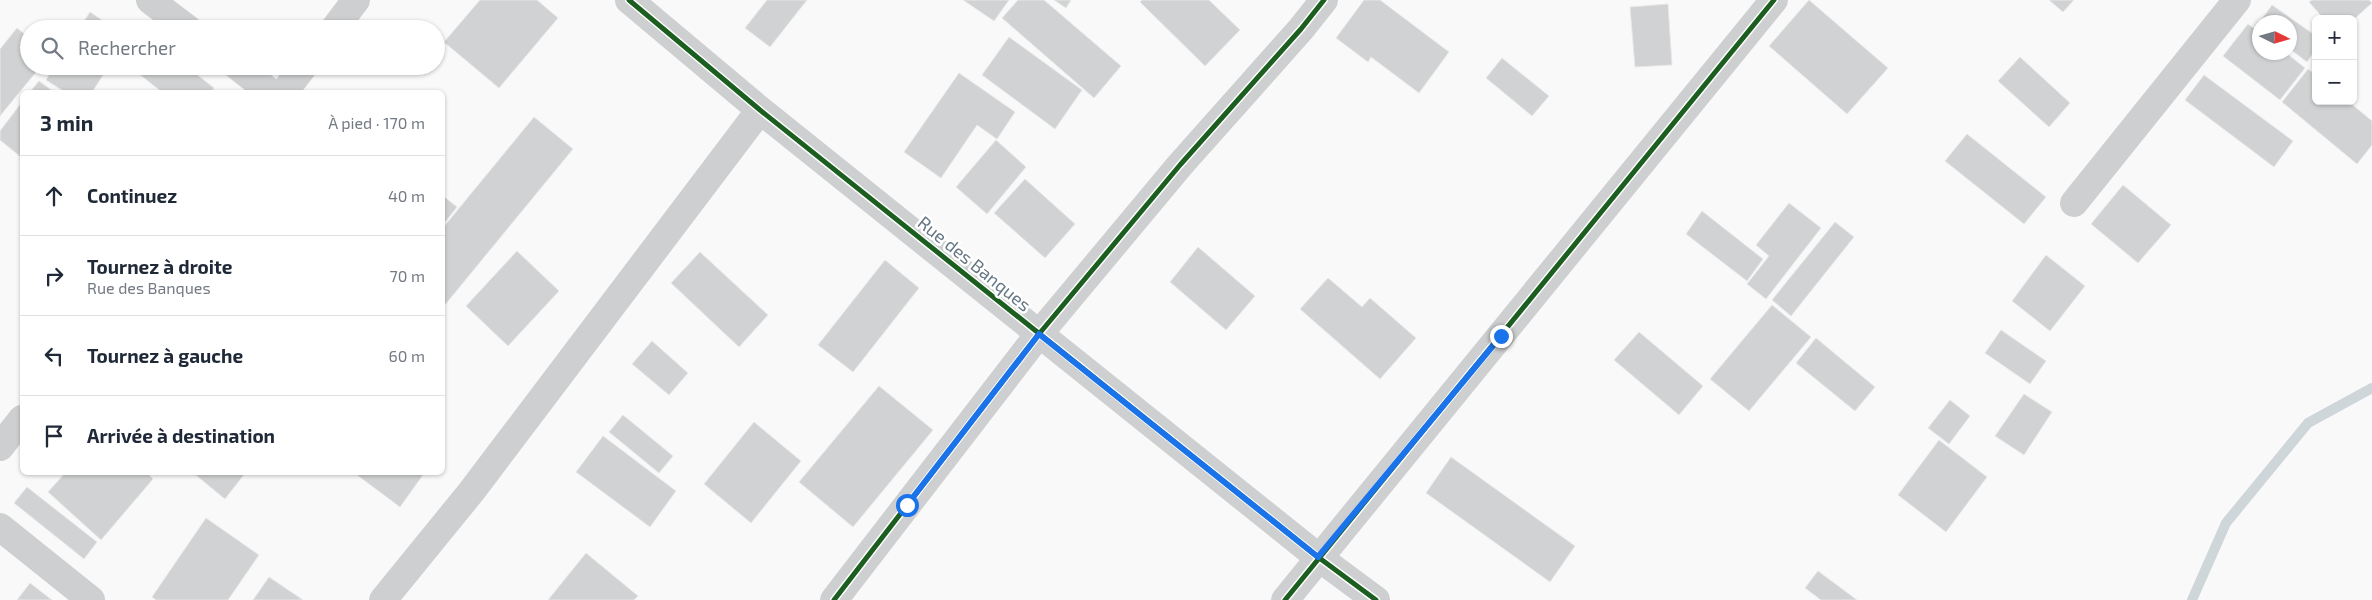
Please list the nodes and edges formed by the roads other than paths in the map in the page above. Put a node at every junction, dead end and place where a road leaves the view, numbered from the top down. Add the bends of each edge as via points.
1 (150, 0) edge
2 (356, 0) edge
3 (629, 0) edge
4 (1324, 0) edge
5 (1774, 0) edge
6 (2237, 0) edge
7 (176, 20) edge
8 (341, 20) edge
9 (248, 75) edge
10 (297, 75) edge
11 (267, 90) edge
12 (286, 90) edge
13 (760, 110) junction
14 (2074, 203) dead end
15 (1039, 334) junction
16 (20, 421) edge
17 (0, 446) edge
18 (0, 527) edge
19 (1318, 557) junction
20 (91, 600) edge
21 (384, 600) edge
22 (834, 600) edge
23 (1285, 600) edge
24 (1376, 600) edge

1 - 7 street
2 - 8 street
3 - 13 street, Rue des Banques
4 - 15 street
5 - 19 street
6 - 14 street
9 - 11 street
10 - 12 street
13 - 15 street, Rue des Banques
13 - 21 street via 471,492
15 - 19 street, Rue des Banques
15 - 22 street
16 - 17 street
18 - 20 street
19 - 23 street
19 - 24 street, Rue des Banques

